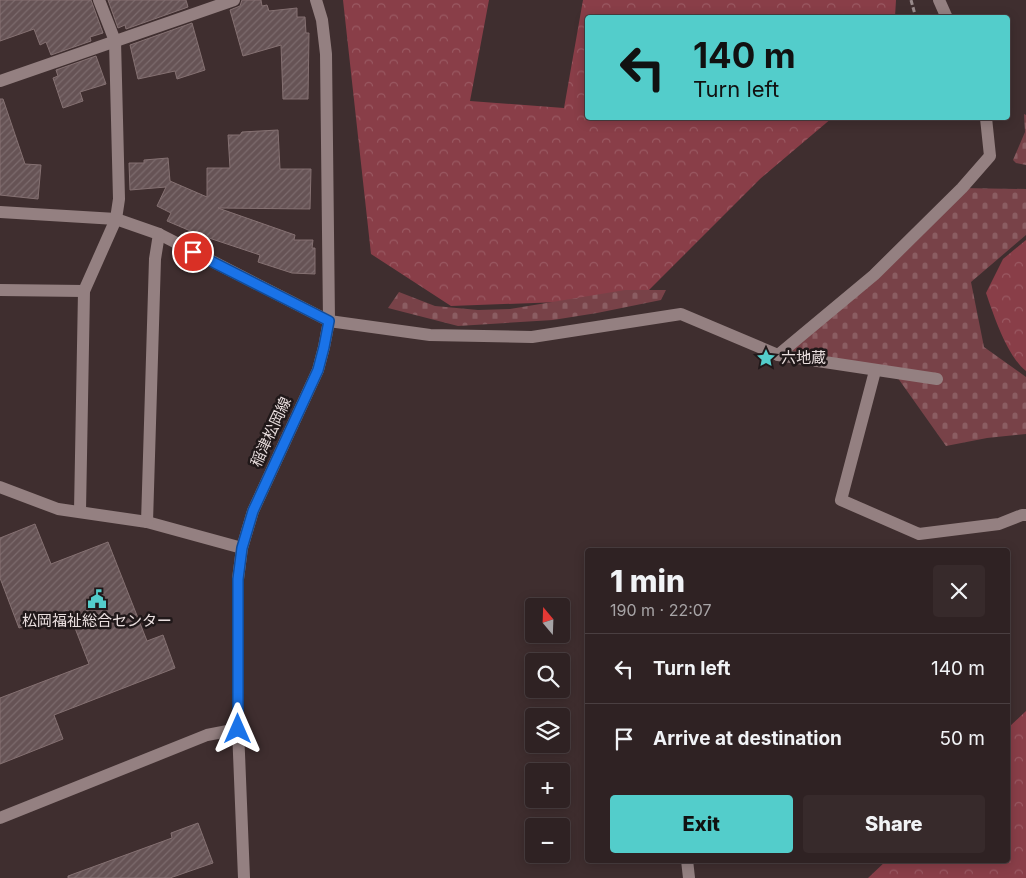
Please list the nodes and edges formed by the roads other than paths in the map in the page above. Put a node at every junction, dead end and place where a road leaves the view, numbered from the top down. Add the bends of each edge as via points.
1 (99, 0) edge
2 (234, 0) edge
3 (316, 0) edge
4 (939, 0) edge
5 (946, 15) edge
6 (115, 41) junction
7 (0, 81) edge
8 (986, 120) edge
9 (0, 212) edge
10 (116, 218) junction
11 (159, 234) junction
12 (0, 290) edge
13 (84, 291) junction
14 (329, 321) junction
15 (778, 356) junction
16 (875, 371) junction
17 (937, 379) dead end
18 (0, 487) edge
19 (80, 511) junction
20 (1026, 515) edge
21 (147, 522) junction
22 (242, 548) junction
23 (238, 729) junction
24 (0, 818) edge
25 (687, 863) edge
26 (244, 878) edge
27 (689, 878) edge

1 - 6 street
2 - 6 street
3 - 14 street, 稲津松岡線 via 326,54
4 - 5 street
6 - 7 street
6 - 10 street via 119,199
8 - 15 street via 990,156 962,188 874,275
9 - 10 street
10 - 11 street
10 - 13 street
11 - 14 street
11 - 21 street via 155,260
12 - 13 street
13 - 19 street
14 - 15 street via 430,335 532,336 681,314
14 - 22 street, 稲津松岡線 via 318,370 253,511
15 - 16 street
16 - 17 street
16 - 20 street via 841,500 919,534 999,524
18 - 19 street via 58,509
19 - 21 street
21 - 22 street
22 - 23 street, 稲津松岡線 via 238,579
23 - 24 street via 207,735
23 - 26 street, 稲津松岡線
25 - 27 street

